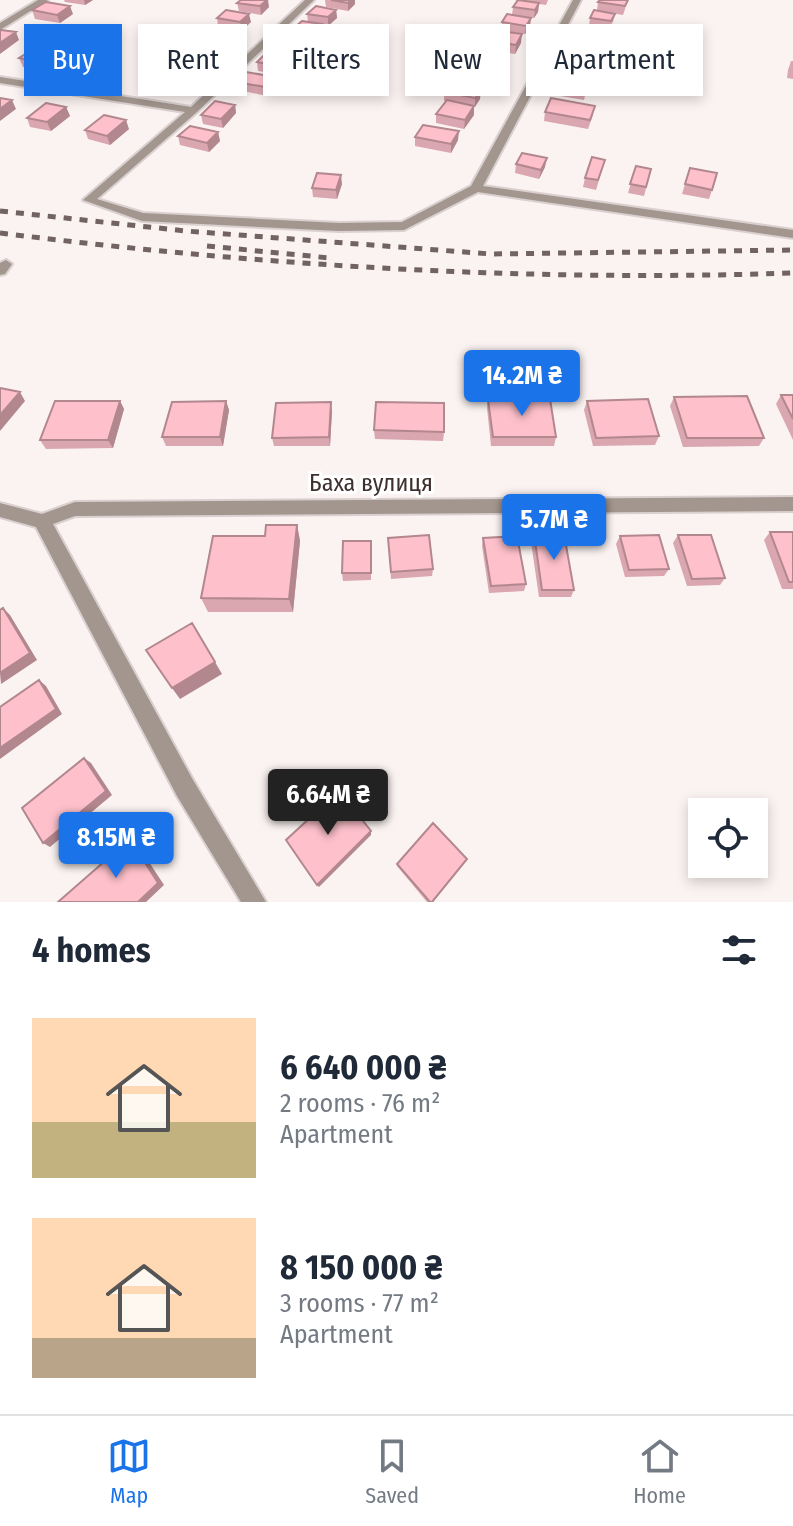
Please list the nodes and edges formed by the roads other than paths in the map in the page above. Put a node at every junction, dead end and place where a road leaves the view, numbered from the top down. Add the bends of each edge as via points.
1 (44, 0) edge
2 (310, 0) edge
3 (577, 0) edge
4 (0, 27) edge
5 (0, 80) edge
6 (193, 110) junction
7 (476, 188) junction
8 (793, 234) edge
9 (793, 504) edge
10 (0, 510) edge
11 (42, 521) junction
12 (254, 902) edge

1 - 4 street
2 - 6 street
3 - 7 street
5 - 6 street
6 - 7 street via 89,200 142,217 404,226
7 - 8 street
9 - 11 street, Баха вулиця via 75,509
10 - 11 street
11 - 12 street via 185,788

